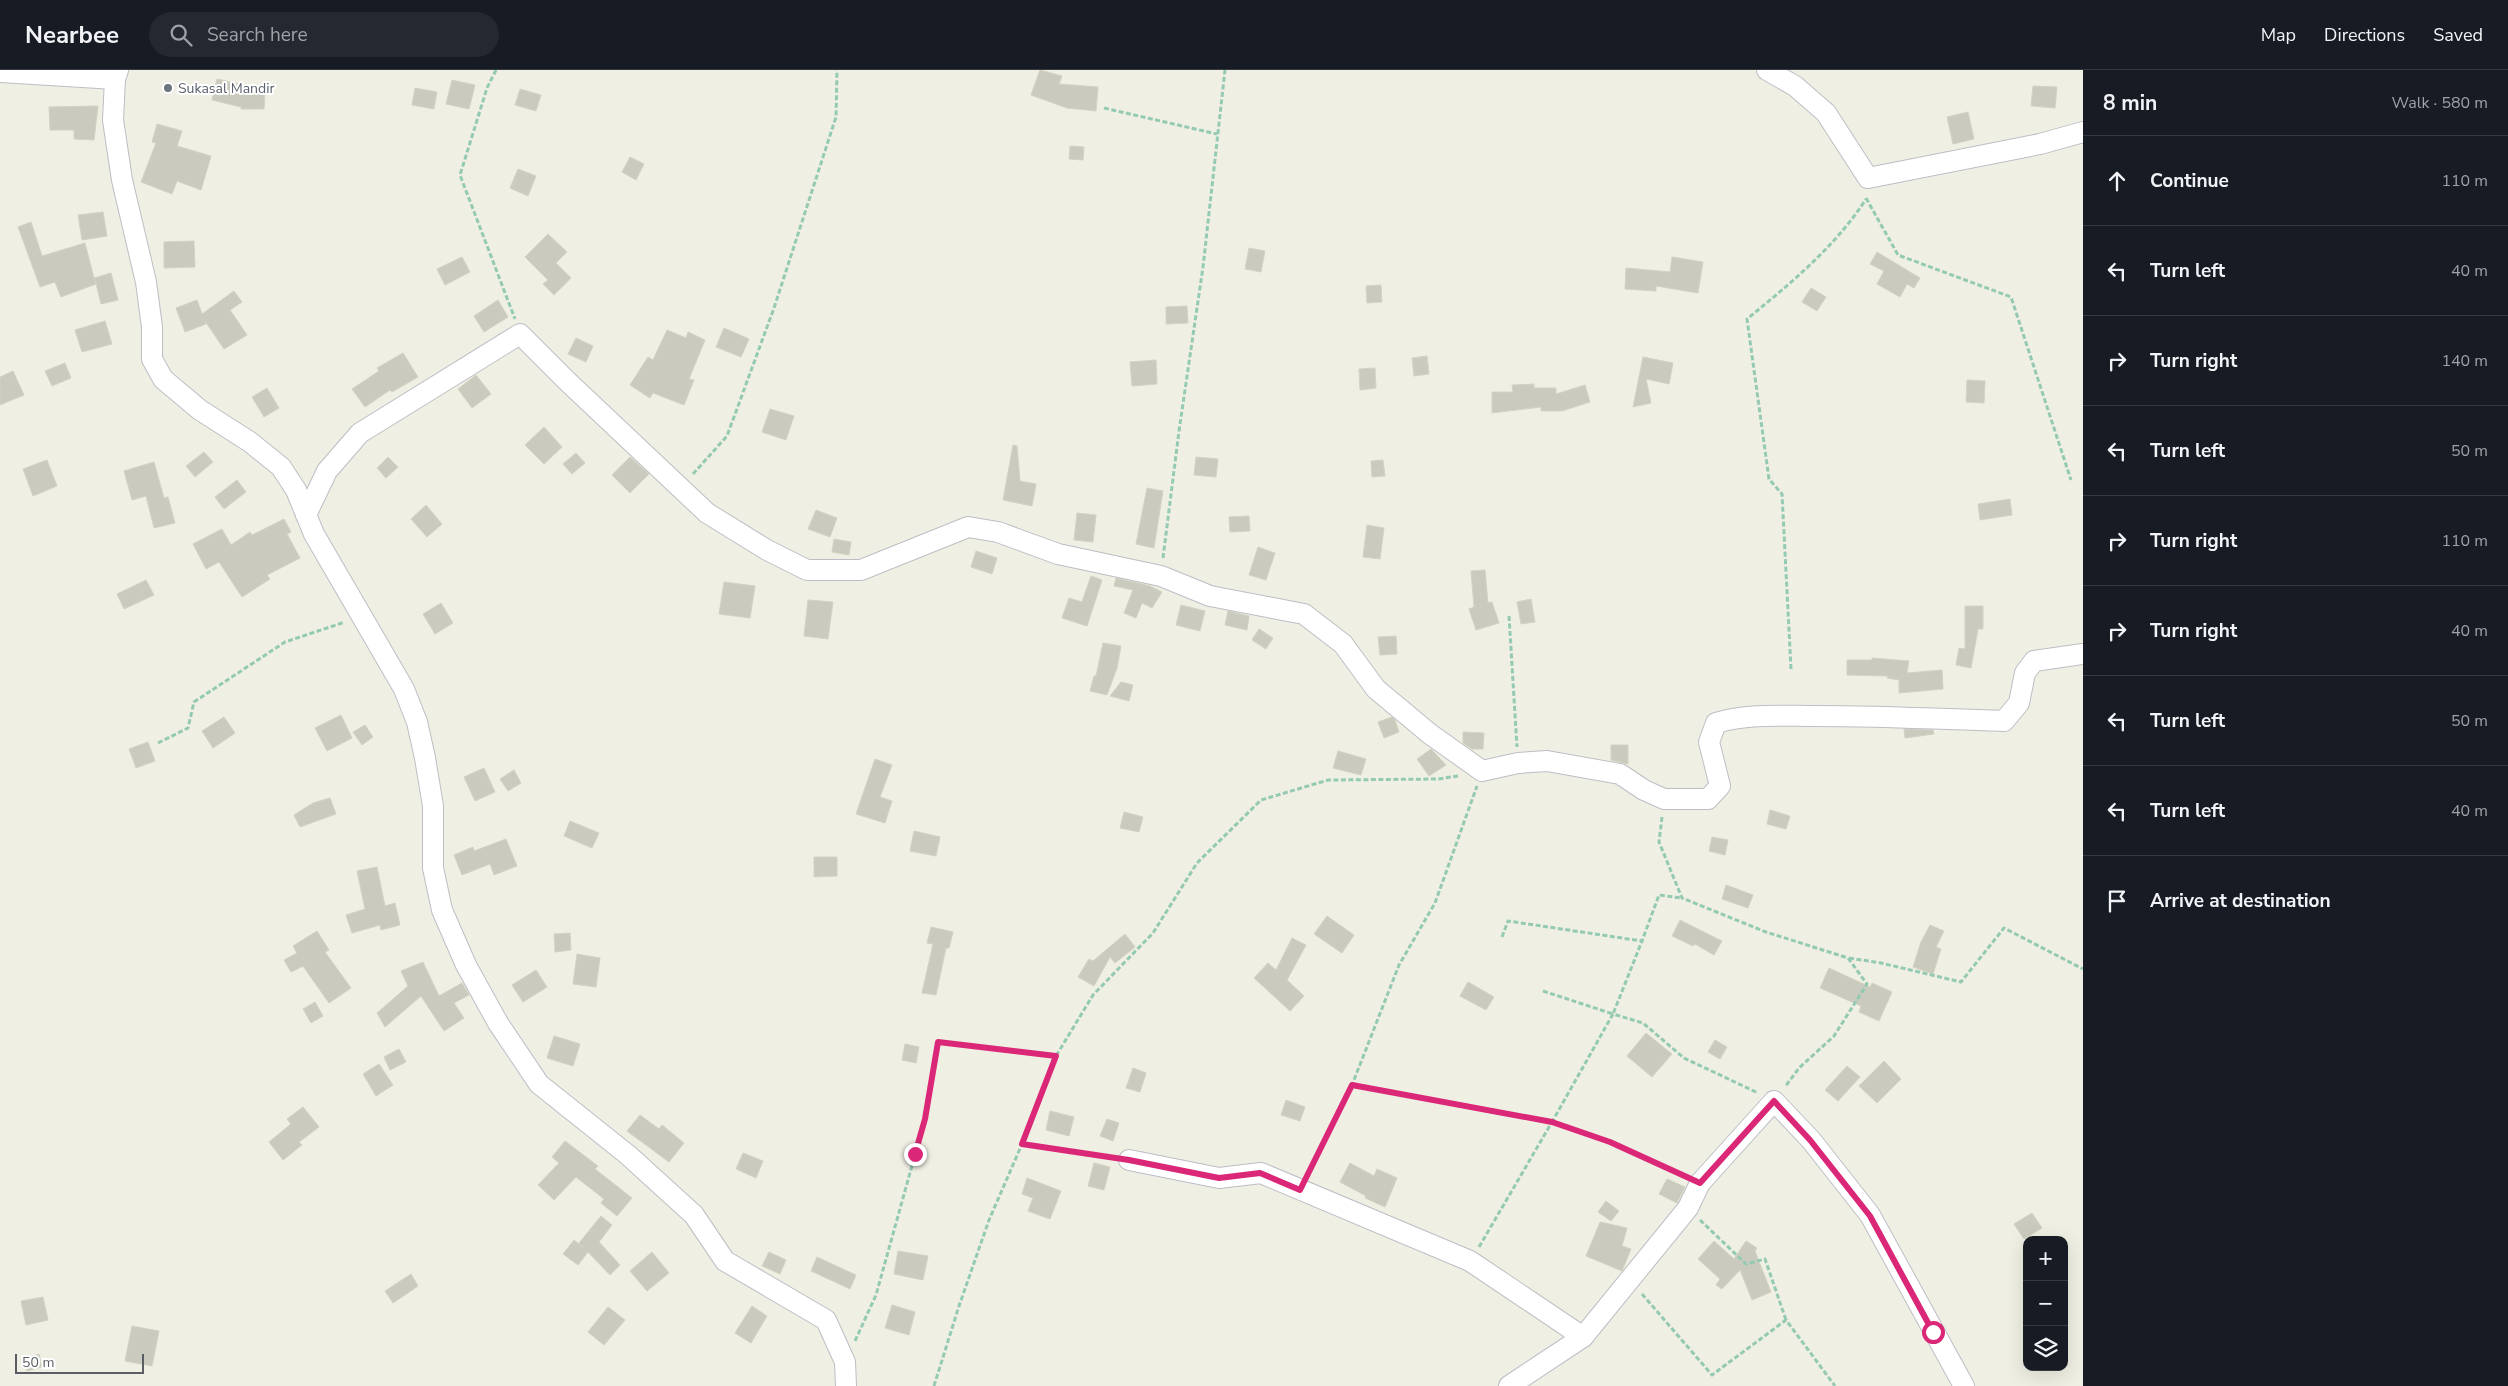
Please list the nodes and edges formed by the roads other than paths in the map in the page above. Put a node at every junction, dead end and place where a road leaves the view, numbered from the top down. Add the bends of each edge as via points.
1 (1767, 70) edge
2 (0, 72) edge
3 (117, 74) edge
4 (2083, 132) edge
5 (306, 515) junction
6 (2083, 654) edge
7 (1129, 1160) road end
8 (1583, 1337) junction
9 (846, 1386) edge
10 (1509, 1386) edge
11 (1964, 1386) edge

1 - 4 street via 1795,86 1826,113 1868,178 2040,144
2 - 3 street
3 - 5 street via 113,120 122,180 146,282 152,359 163,379 200,410 250,442 281,467 296,490
5 - 6 street via 327,471 360,432 520,334 707,513 806,570 861,570 968,527 998,532 1058,554 1161,576 1210,596 1304,614 1343,644 1376,690 1482,771 1547,761 1620,774 1664,799 1708,799 1720,786 1709,742 1716,723 1736,717 1789,716 2004,721 2019,703 2025,673 2034,661
5 - 9 street via 404,689 417,722 433,806 433,868 442,910 466,965 498,1023 539,1084 628,1155 694,1215 725,1261 826,1320 845,1362
7 - 8 street via 1219,1178 1260,1173 1470,1261
8 - 10 street
8 - 11 street via 1688,1208 1700,1183 1774,1101 1810,1140 1870,1216

